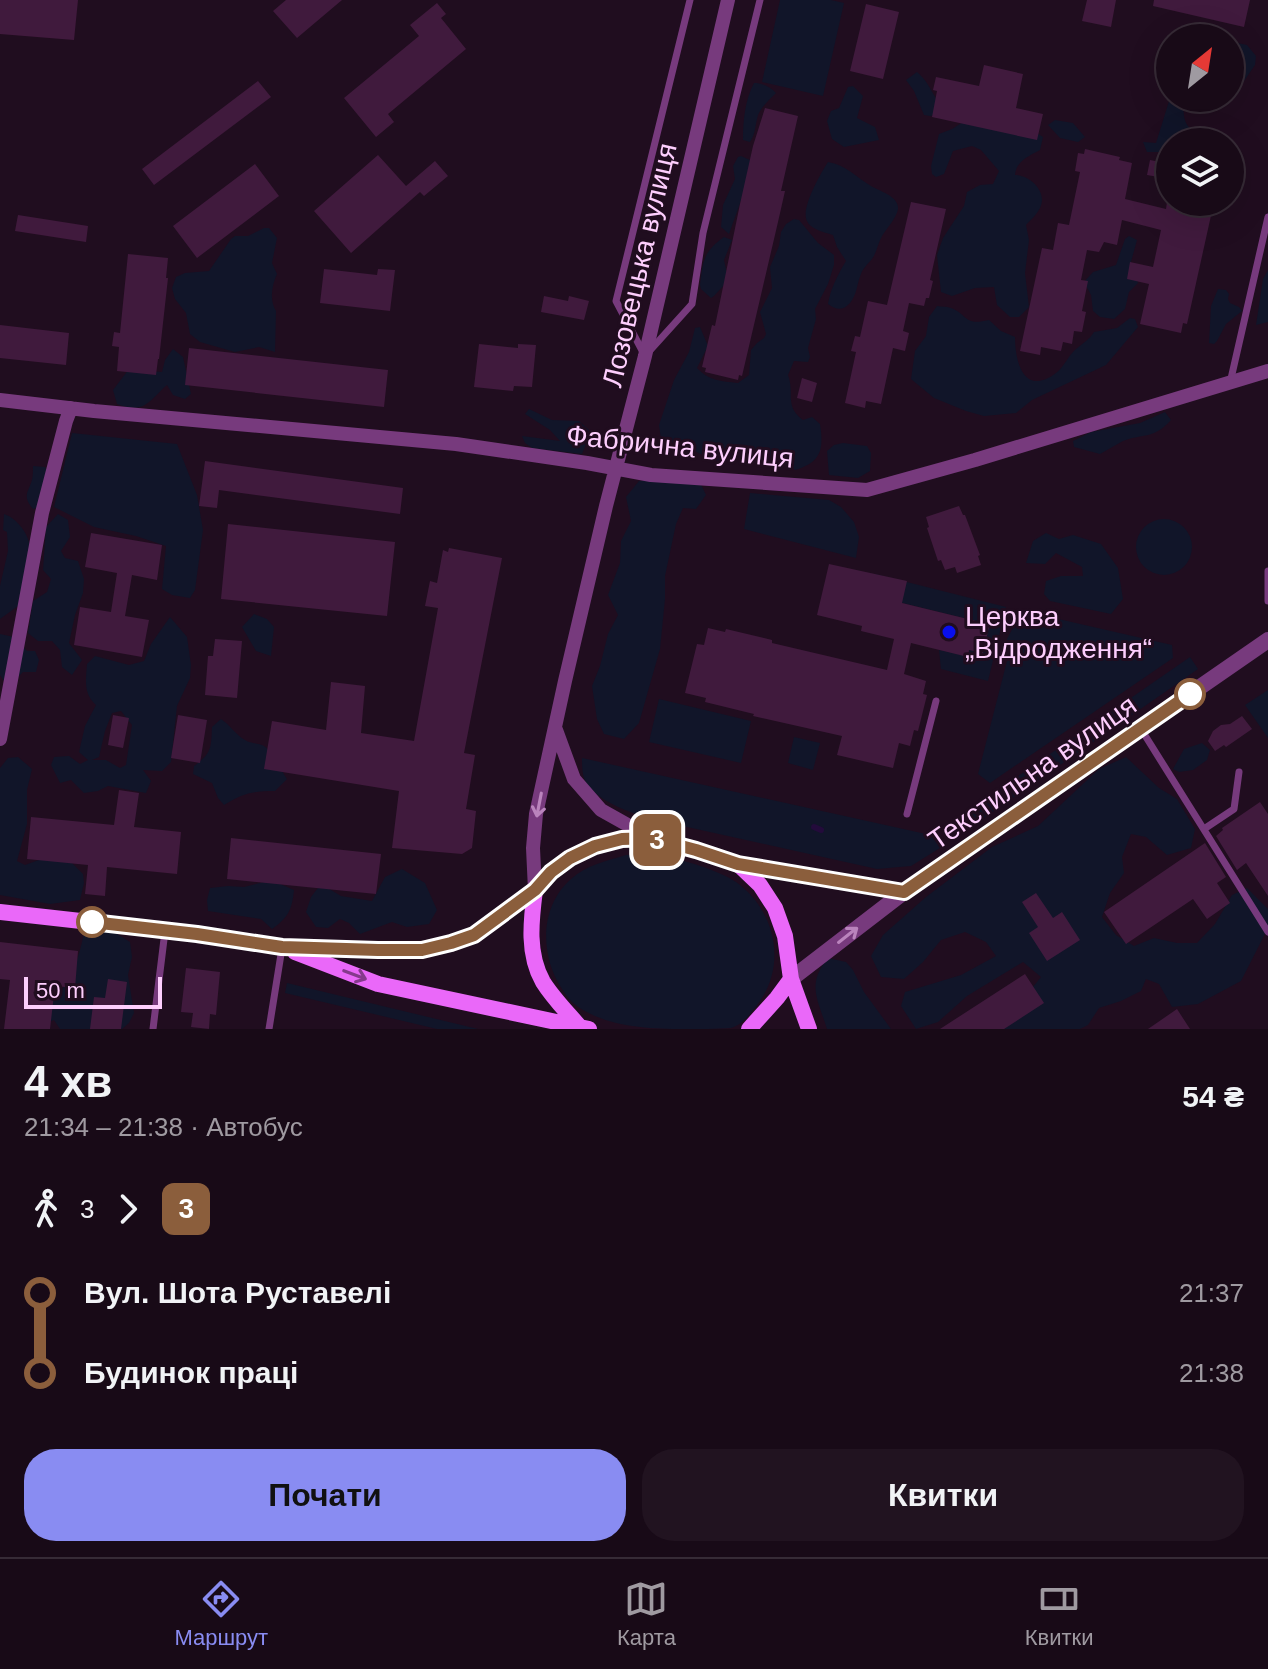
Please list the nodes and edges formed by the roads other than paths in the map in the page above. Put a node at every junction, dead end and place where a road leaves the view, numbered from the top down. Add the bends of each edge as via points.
1 (690, 0) edge
2 (728, 0) edge
3 (760, 0) edge
4 (1268, 217) edge
5 (645, 356) junction
6 (1268, 371) edge
7 (1230, 384) junction
8 (0, 400) edge
9 (71, 408) junction
10 (616, 469) junction
11 (1268, 571) edge
12 (1268, 601) edge
13 (1268, 640) edge
14 (936, 701) dead end
15 (556, 729) junction
16 (1141, 729) junction
17 (0, 739) edge
18 (1239, 772) dead end
19 (907, 814) dead end
20 (1204, 829) junction
21 (651, 838) junction
22 (738, 864) junction
23 (535, 890) junction
24 (904, 892) junction
25 (0, 912) edge
26 (165, 931) junction
27 (1268, 932) edge
28 (282, 947) junction
29 (791, 979) junction
30 (584, 1028) edge
31 (153, 1029) edge
32 (269, 1029) edge
33 (749, 1029) edge
34 (809, 1029) edge

1 - 5 lane via 616,301
2 - 5 street, Лозовецька вулиця
3 - 5 lane via 703,233 692,304
4 - 7 lane
5 - 10 street, Лозовецька вулиця
6 - 7 street, Фабрична вулиця
7 - 10 street, Фабрична вулиця via 867,490
8 - 9 street
9 - 10 street, Фабрична вулиця via 456,444
9 - 17 street via 42,513
10 - 15 street, Лозовецька вулиця
11 - 12 lane
13 - 16 street, Текстильна вулиця
14 - 19 lane
15 - 21 street via 574,779 601,810
15 -> 23 street, Лозовецька вулиця via 536,814
16 - 20 lane
16 - 24 street, Текстильна вулиця
18 - 20 lane via 1234,809
20 - 27 lane
21 - 22 main road
21 - 23 main road via 595,846 570,858
22 - 24 street
22 - 29 main road via 775,908
23 - 28 main road via 474,935 422,950
23 - 30 main road via 531,930 543,981
29 -> 24 street, Текстильна вулиця
25 - 26 main road
26 - 28 main road
26 - 31 lane
28 -> 30 main road via 378,984
28 - 32 lane
29 - 33 main road
29 - 34 main road

